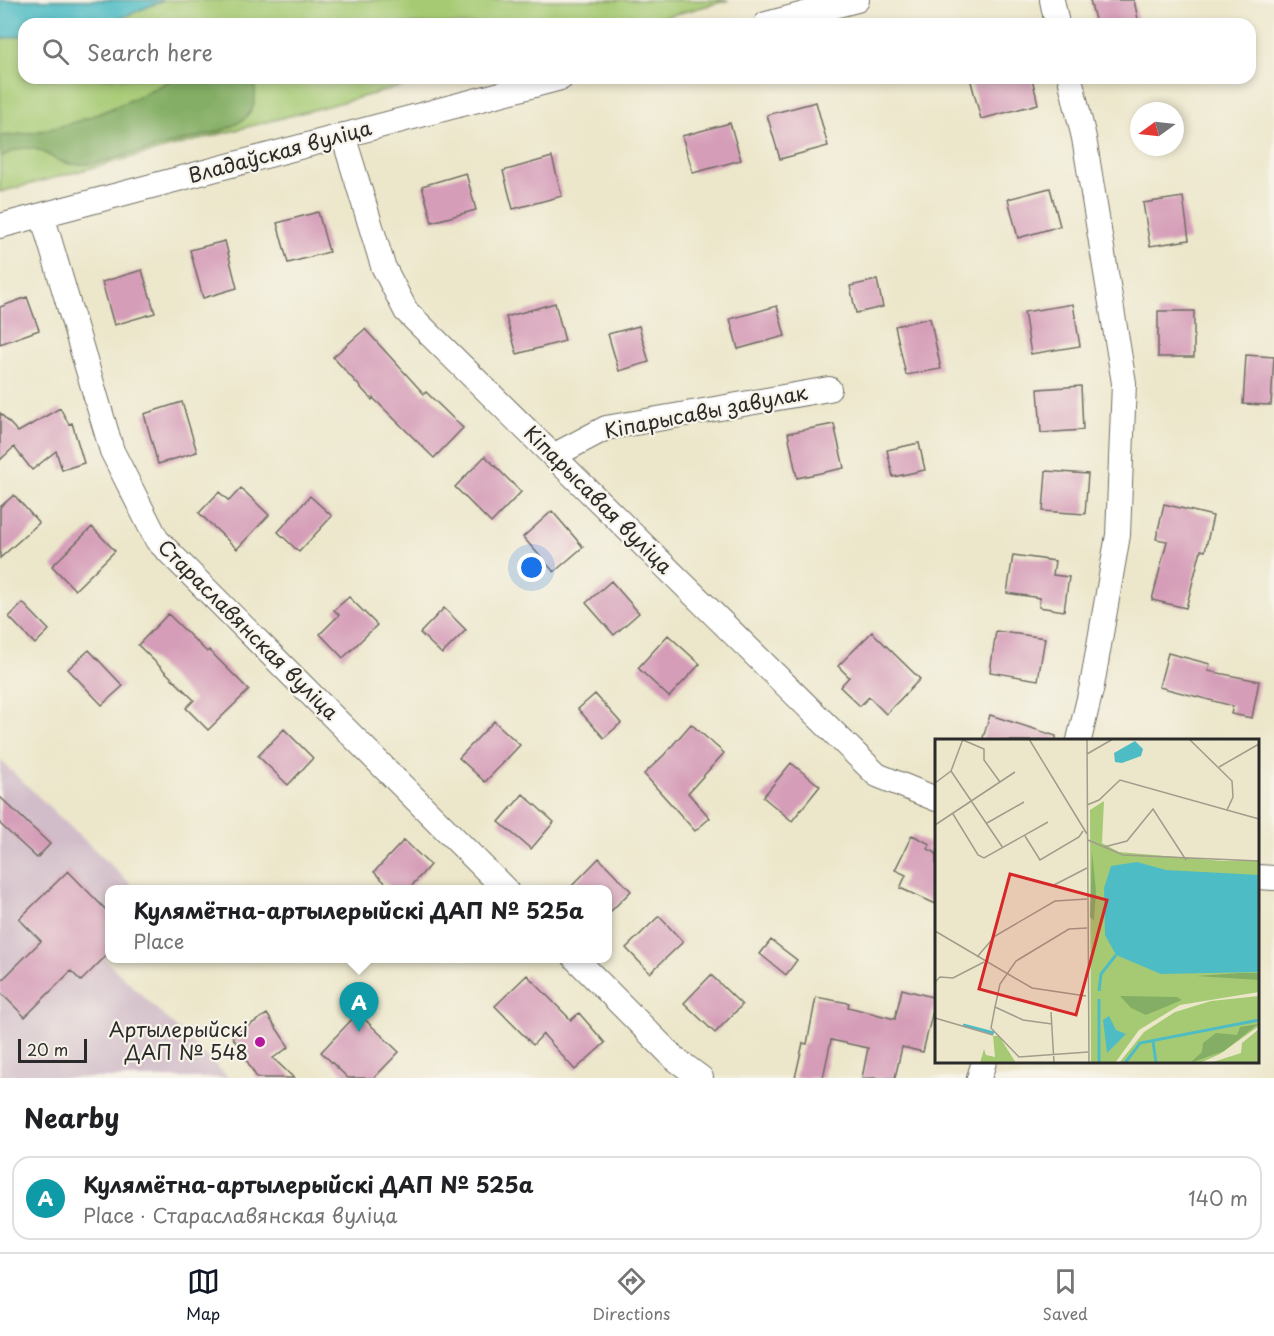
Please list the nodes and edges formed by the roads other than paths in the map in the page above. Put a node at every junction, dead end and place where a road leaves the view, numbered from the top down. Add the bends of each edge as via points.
1 (857, 0) edge
2 (1052, 0) edge
3 (789, 18) edge
4 (1056, 18) edge
5 (538, 84) edge
6 (1071, 84) edge
7 (343, 135) junction
8 (42, 215) junction
9 (0, 226) edge
10 (829, 389) dead end
11 (553, 456) junction
12 (1079, 739) edge
13 (935, 799) edge
14 (501, 885) edge
15 (580, 963) edge
16 (984, 1063) edge
17 (701, 1078) edge
18 (979, 1078) edge

1 - 3 street
2 - 4 street
5 - 7 street, Владаўская вуліца
6 - 12 street via 1084,138 1124,383 1118,535
7 - 8 street, Владаўская вуліца
7 - 11 street, Кіпарысавая вуліца via 382,266 406,311
8 - 9 street, Владаўская вуліца
8 - 14 street, Стараславянская вуліца via 112,451 157,540
10 - 11 street, Кіпарысавы завулак via 606,428
11 - 13 street, Кіпарысавая вуліца via 877,775
15 - 17 street via 674,1058
16 - 18 street

